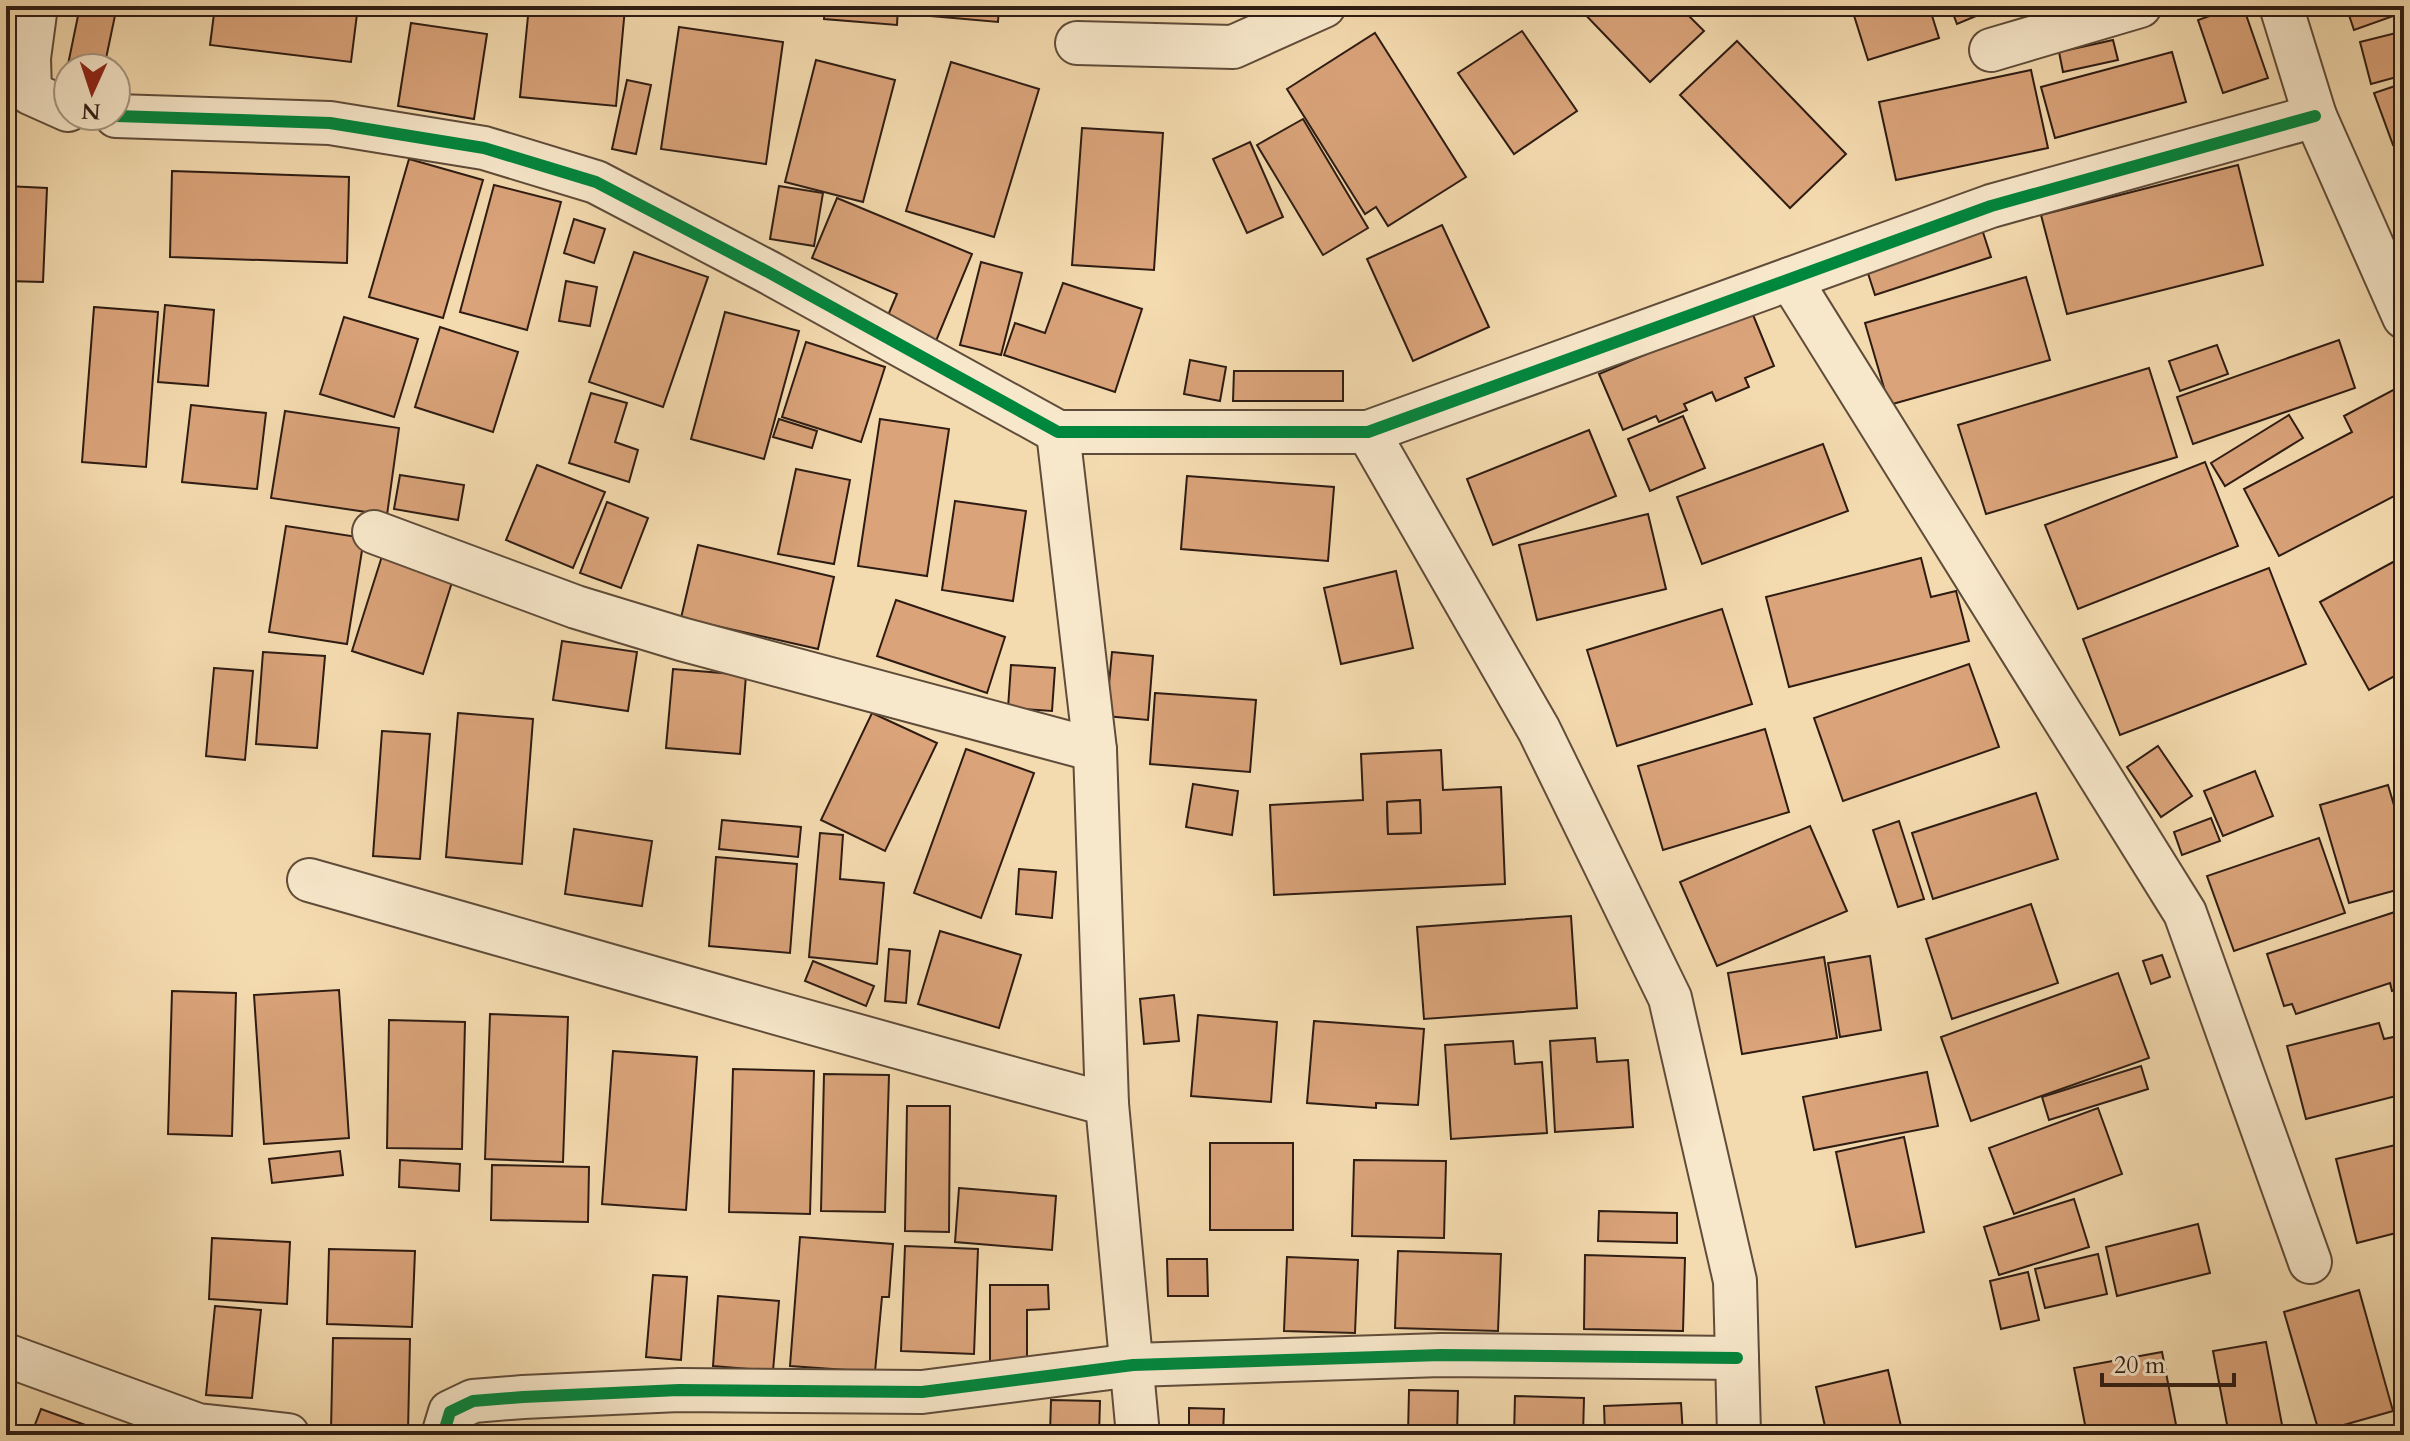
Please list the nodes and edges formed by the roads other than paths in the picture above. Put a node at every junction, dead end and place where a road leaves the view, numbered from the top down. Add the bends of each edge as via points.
1 (36, 6) edge
2 (1324, 6) edge
3 (2140, 6) edge
4 (2281, 6) edge
5 (1077, 43) dead end
6 (1991, 50) dead end
7 (52, 103) edge
8 (2315, 116) junction
9 (132, 117) edge
10 (1790, 279) junction
11 (2402, 308) edge
12 (1058, 432) junction
13 (1368, 432) junction
14 (374, 532) dead end
15 (1095, 750) junction
16 (309, 880) dead end
17 (1107, 1104) junction
18 (2310, 1262) dead end
19 (6, 1355) edge
20 (1737, 1358) junction
21 (1133, 1365) junction
22 (288, 1435) edge
23 (443, 1435) edge
24 (1138, 1435) edge
25 (1739, 1435) edge

1 - 7 street via 30,93
2 - 5 street via 1233,47
3 - 6 street
4 - 8 street
8 - 10 street via 1991,206
8 - 11 street
9 - 12 street via 330,123 484,148 596,182
10 - 13 street
10 - 18 street via 2185,913
12 - 13 street
12 - 15 street
13 - 20 street via 1539,730 1670,998 1735,1281
14 - 15 street via 576,607 681,639
15 - 17 street
16 - 17 street
17 - 21 street
19 - 22 street via 198,1425
20 - 21 street via 1441,1355
20 - 25 street
21 - 23 street via 922,1392 679,1390 473,1401 450,1412
21 - 24 street

